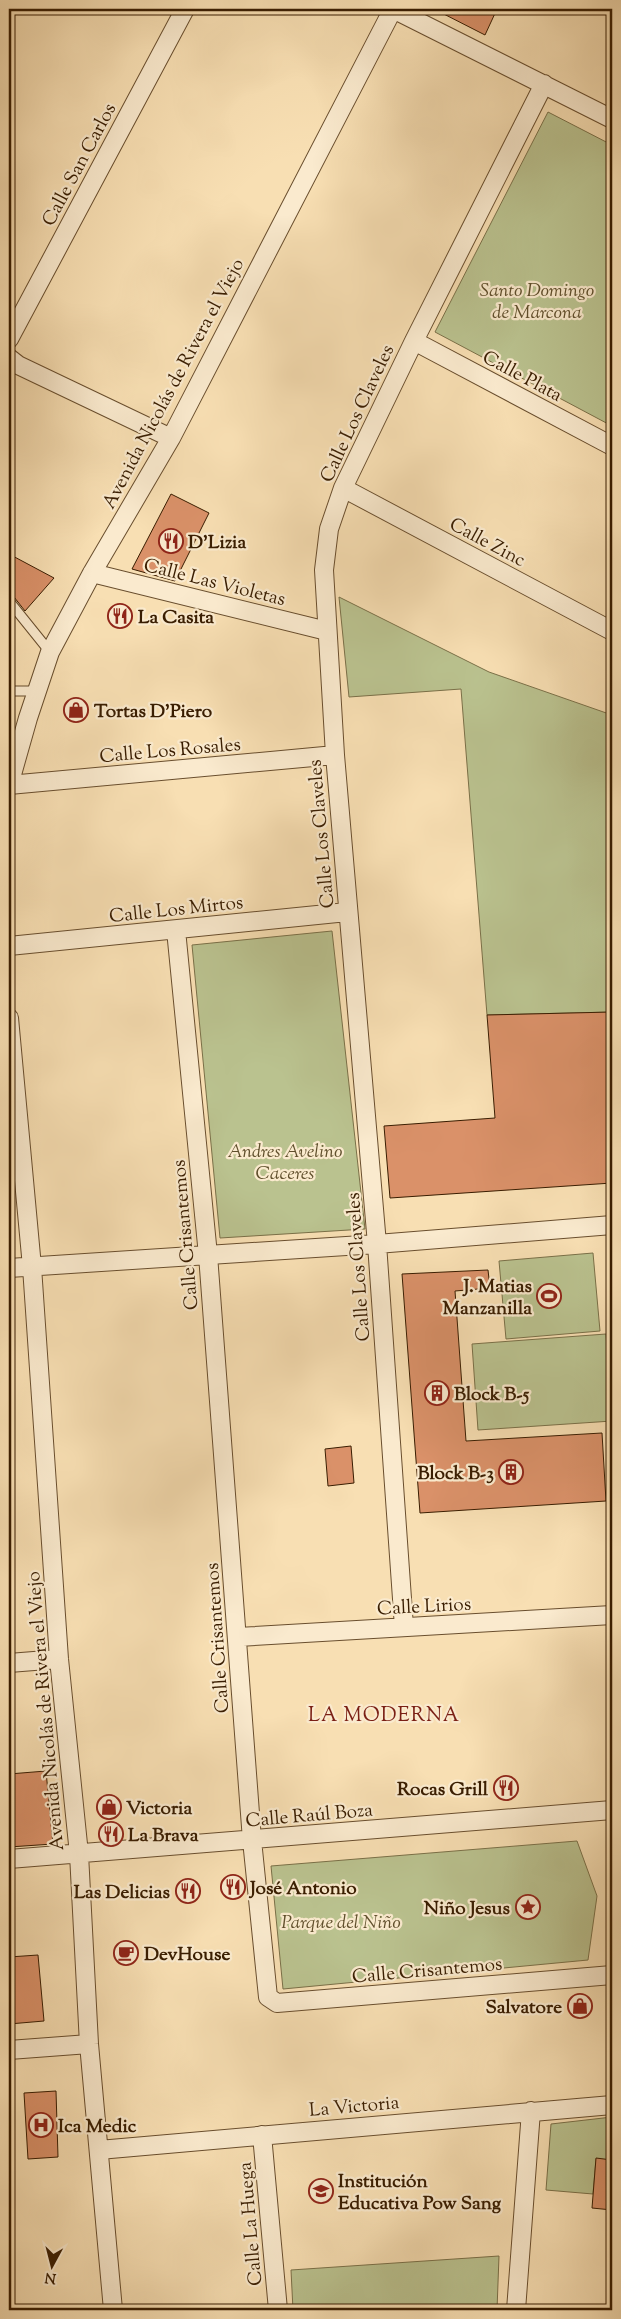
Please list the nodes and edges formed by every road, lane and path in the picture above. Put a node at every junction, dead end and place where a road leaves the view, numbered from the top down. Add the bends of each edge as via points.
1 (186, 9) edge
2 (393, 9) edge
3 (544, 84) junction
4 (612, 119) edge
5 (9, 339) edge
6 (414, 341) junction
7 (9, 358) edge
8 (171, 438) junction
9 (612, 446) edge
10 (343, 488) junction
11 (92, 573) junction
12 (9, 601) edge
13 (327, 631) junction
14 (612, 631) edge
15 (50, 652) junction
16 (9, 691) edge
17 (36, 691) junction
18 (335, 754) junction
19 (9, 785) edge
20 (348, 912) junction
21 (176, 930) junction
22 (9, 946) edge
23 (9, 1018) edge
24 (12, 1097) edge
25 (612, 1225) edge
26 (377, 1244) junction
27 (208, 1255) junction
28 (32, 1266) junction
29 (9, 1268) edge
30 (612, 1615) edge
31 (404, 1627) junction
32 (238, 1637) junction
33 (59, 1659) junction
34 (9, 1663) edge
35 (612, 1810) edge
36 (252, 1840) junction
37 (79, 1854) junction
38 (9, 1859) edge
39 (612, 1975) edge
40 (88, 2044) junction
41 (9, 2050) edge
42 (612, 2105) edge
43 (531, 2112) junction
44 (262, 2134) junction
45 (99, 2150) junction
46 (112, 2310) edge
47 (278, 2310) edge
48 (516, 2310) edge

1 - 5 street, Calle San Carlos
2 - 3 street
2 - 8 street, Avenida Nicolás de Rivera el Viejo
3 - 4 street
3 - 6 street, Calle Los Claveles
6 - 9 street, Calle Plata
6 - 10 street, Calle Los Claveles
7 - 8 street
8 - 11 street, Avenida Nicolás de Rivera el Viejo
10 - 13 street, Calle Los Claveles via 329,529 324,570
10 - 14 street, Calle Zinc
11 - 13 street, Calle Las Violetas
11 - 15 street, Avenida Nicolás de Rivera el Viejo
12 - 15 lane
13 - 18 street, Calle Los Claveles
15 - 17 street, Avenida Nicolás de Rivera el Viejo
16 - 17 lane
17 - 19 street, Avenida Nicolás de Rivera el Viejo
18 - 19 street, Calle Los Rosales
18 - 20 street, Calle Los Claveles
20 - 21 street, Calle Los Mirtos
20 - 26 street, Calle Los Claveles
21 - 22 street, Calle Los Mirtos
21 - 27 street, Calle Crisantemos
23 - 24 street, Avenida Nicolás de Rivera el Viejo
24 - 28 street, Avenida Nicolás de Rivera el Viejo
25 - 26 street
26 - 27 street
26 - 31 street, Calle Los Claveles
27 - 28 street
27 - 32 street, Calle Crisantemos
28 - 29 street
28 - 33 street, Avenida Nicolás de Rivera el Viejo
30 - 31 street, Calle Lirios
31 - 32 street, Calle Lirios
32 - 36 street, Calle Crisantemos
33 - 34 street
33 - 37 street, Avenida Nicolás de Rivera el Viejo
35 - 36 street, Calle Raúl Boza
36 - 37 street, Calle Raúl Boza
36 - 39 street, Calle Crisantemos via 268,1998 277,2003
37 - 38 street, Calle Raúl Boza
37 - 40 street, Avenida Nicolás de Rivera el Viejo
40 - 41 street
40 - 45 street, Avenida Nicolás de Rivera el Viejo
42 - 43 street, La Victoria
43 - 44 street, La Victoria
43 - 48 street
44 - 45 street, La Victoria
44 - 47 street, Calle La Huega
45 - 46 street, Avenida Nicolás de Rivera el Viejo

